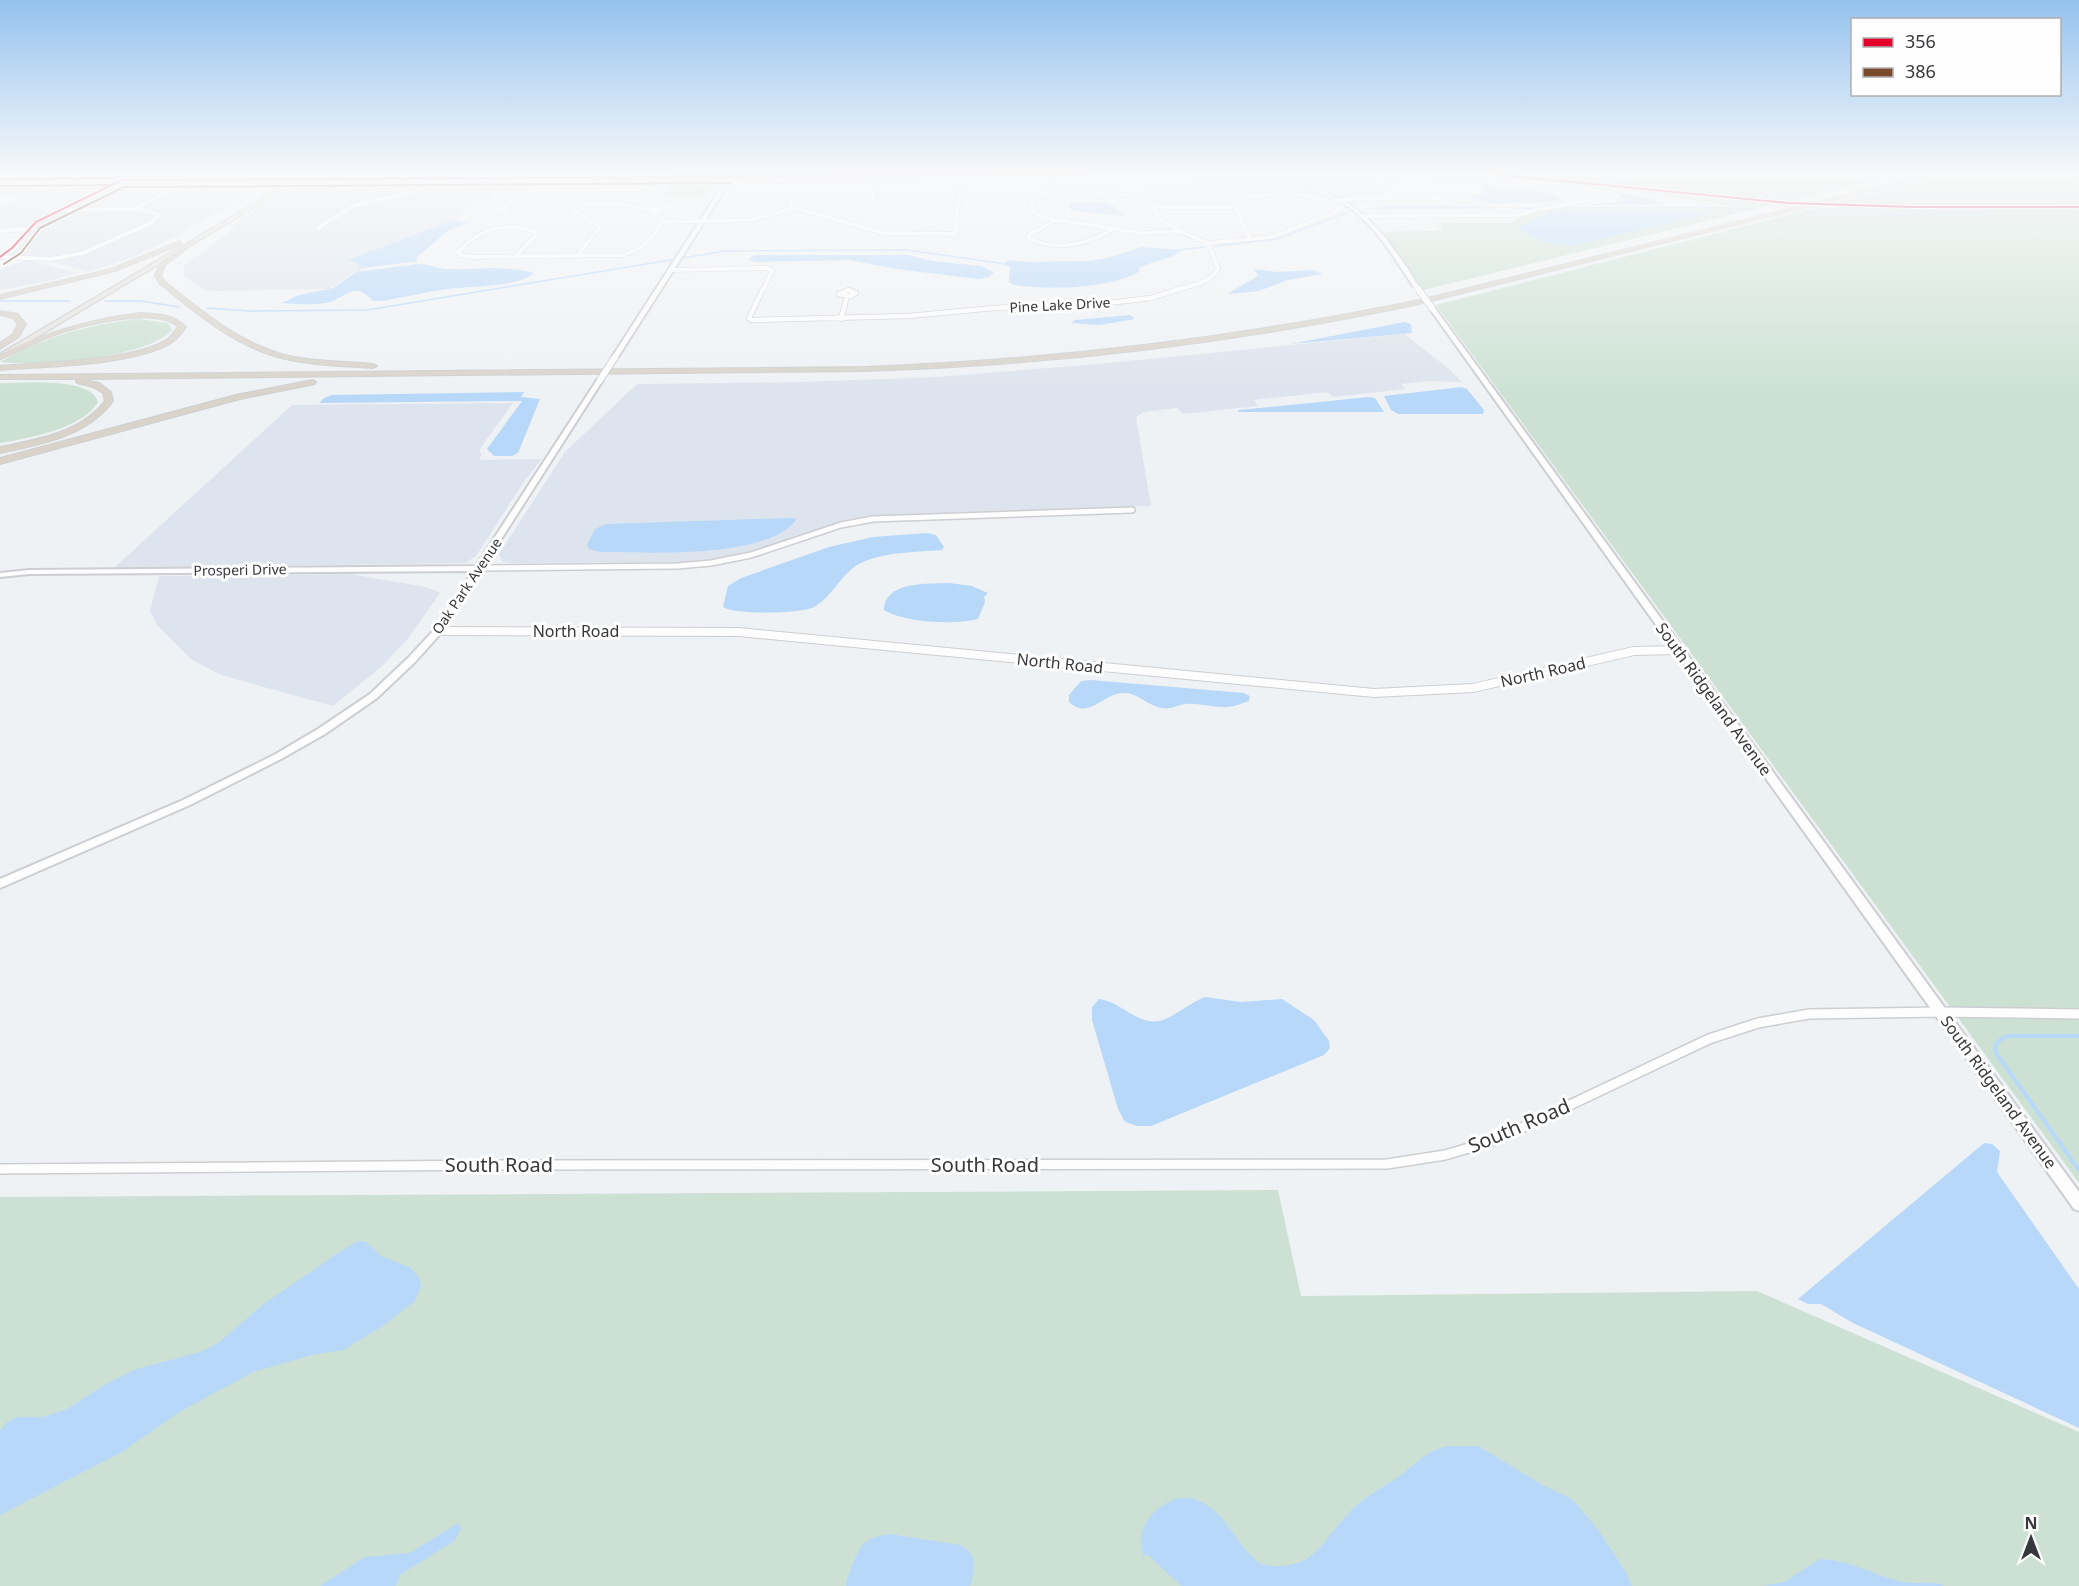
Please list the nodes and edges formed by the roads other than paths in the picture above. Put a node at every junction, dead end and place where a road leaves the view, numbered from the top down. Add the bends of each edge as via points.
1 (16, 247) edge
2 (97, 247) edge
3 (170, 247) edge
4 (173, 247) edge
5 (184, 247) edge
6 (185, 247) edge
7 (463, 247) edge
8 (525, 247) edge
9 (584, 247) edge
10 (644, 247) edge
11 (685, 247) edge
12 (1210, 247) edge
13 (1387, 247) edge
14 (1609, 247) edge
15 (1642, 247) edge
16 (516, 256) junction
17 (577, 256) junction
18 (0, 257) edge
19 (672, 270) junction
20 (847, 296) dead end
21 (0, 297) edge
22 (0, 313) edge
23 (841, 320) junction
24 (0, 349) edge
25 (0, 357) edge
26 (373, 366) junction
27 (0, 368) edge
28 (594, 372) junction
29 (0, 377) edge
30 (33, 377) junction
31 (0, 450) edge
32 (0, 461) edge
33 (1132, 510) dead end
34 (481, 568) junction
35 (0, 575) edge
36 (438, 631) junction
37 (1678, 650) junction
38 (0, 884) edge
39 (1941, 1012) junction
40 (2079, 1014) edge
41 (0, 1169) edge
42 (2079, 1204) edge

1 - 18 street
2 - 18 street via 52,259
3 - 21 highway via 113,270
4 - 24 main road
5 - 25 main road
6 - 26 highway via 165,261 157,276 190,305 247,342 298,359
7 - 16 street via 458,252 467,257
8 - 16 street
9 - 17 street
10 - 17 street via 618,256
11 - 19 street, Oak Park Avenue
12 - 23 street, Pine Lake Drive via 1218,268 1215,275 1151,298
13 - 37 street, South Ridgeland Avenue, bridge
14 - 26 highway via 1376,303 1131,343 866,362
15 - 28 highway via 1334,320 1137,350 951,366
16 - 17 street
19 - 23 street, Pine Lake Drive via 772,271 749,318
19 - 34 street, Oak Park Avenue, bridge
20 - 23 street
22 - 24 highway via 15,316 22,324
25 - 27 highway via 51,334 104,321 161,316 176,320 182,327 161,344 122,355
26 - 27 highway
28 - 30 highway
28 - 32 highway via 352,378 304,383
29 - 30 highway
30 - 31 highway via 96,385 106,392 109,401 99,413 75,428
33 - 34 street via 873,519 841,525 751,555 695,565
34 - 35 street, Prosperi Drive
34 - 36 street, Oak Park Avenue
36 - 37 street, North Road via 740,632 1374,693 1473,688 1634,651
36 - 38 street, Oak Park Avenue via 409,664 364,703 302,744 232,780
37 - 39 street, South Ridgeland Avenue
39 - 40 street, South Road
39 - 41 street, South Road via 1809,1014 1758,1023 1709,1039 1496,1140 1445,1155 1387,1164
39 - 42 street, South Ridgeland Avenue

